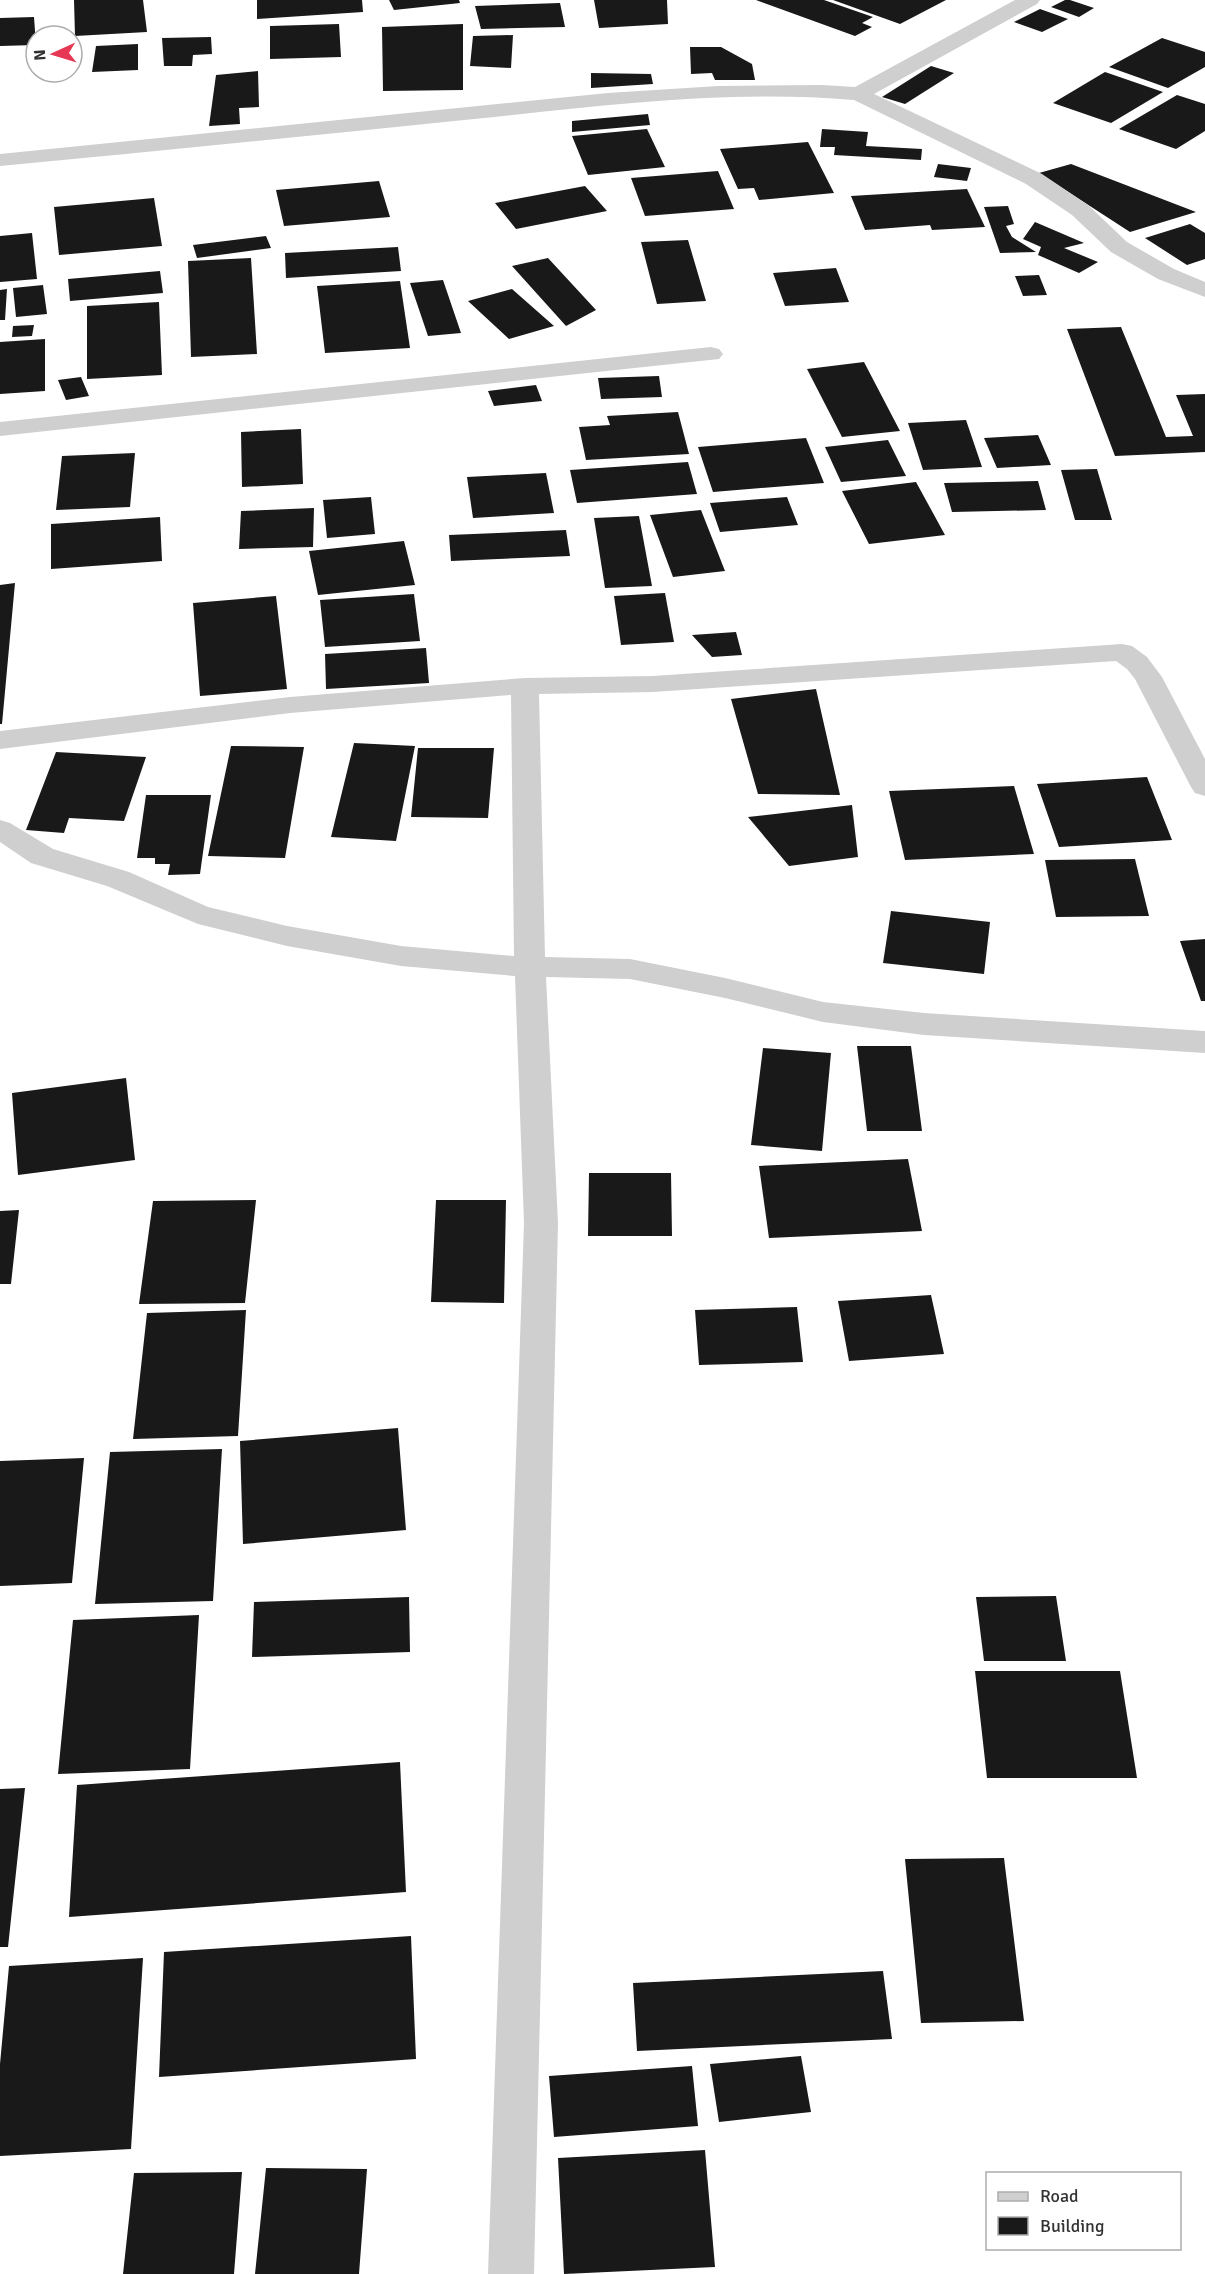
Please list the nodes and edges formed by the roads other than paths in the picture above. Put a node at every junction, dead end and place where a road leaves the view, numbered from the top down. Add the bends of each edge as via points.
1 (1030, 0) edge
2 (858, 94) junction
3 (0, 160) edge
4 (1205, 290) edge
5 (711, 354) dead end
6 (0, 429) edge
7 (525, 686) junction
8 (0, 740) edge
9 (1205, 787) edge
10 (0, 829) edge
11 (530, 967) junction
12 (1205, 1042) edge
13 (512, 2274) edge

1 - 2 street
2 - 3 street via 718,92 608,99
2 - 4 street via 1034,179 1080,210 1119,247 1166,274
5 - 6 street
7 - 8 street via 290,705
7 - 9 street via 653,684 1122,652 1148,677
7 - 11 street
10 - 11 street via 42,856 118,879 198,914 287,936 401,956
11 - 12 street via 630,969 725,987 823,1012 924,1024
11 - 13 street via 541,1223

